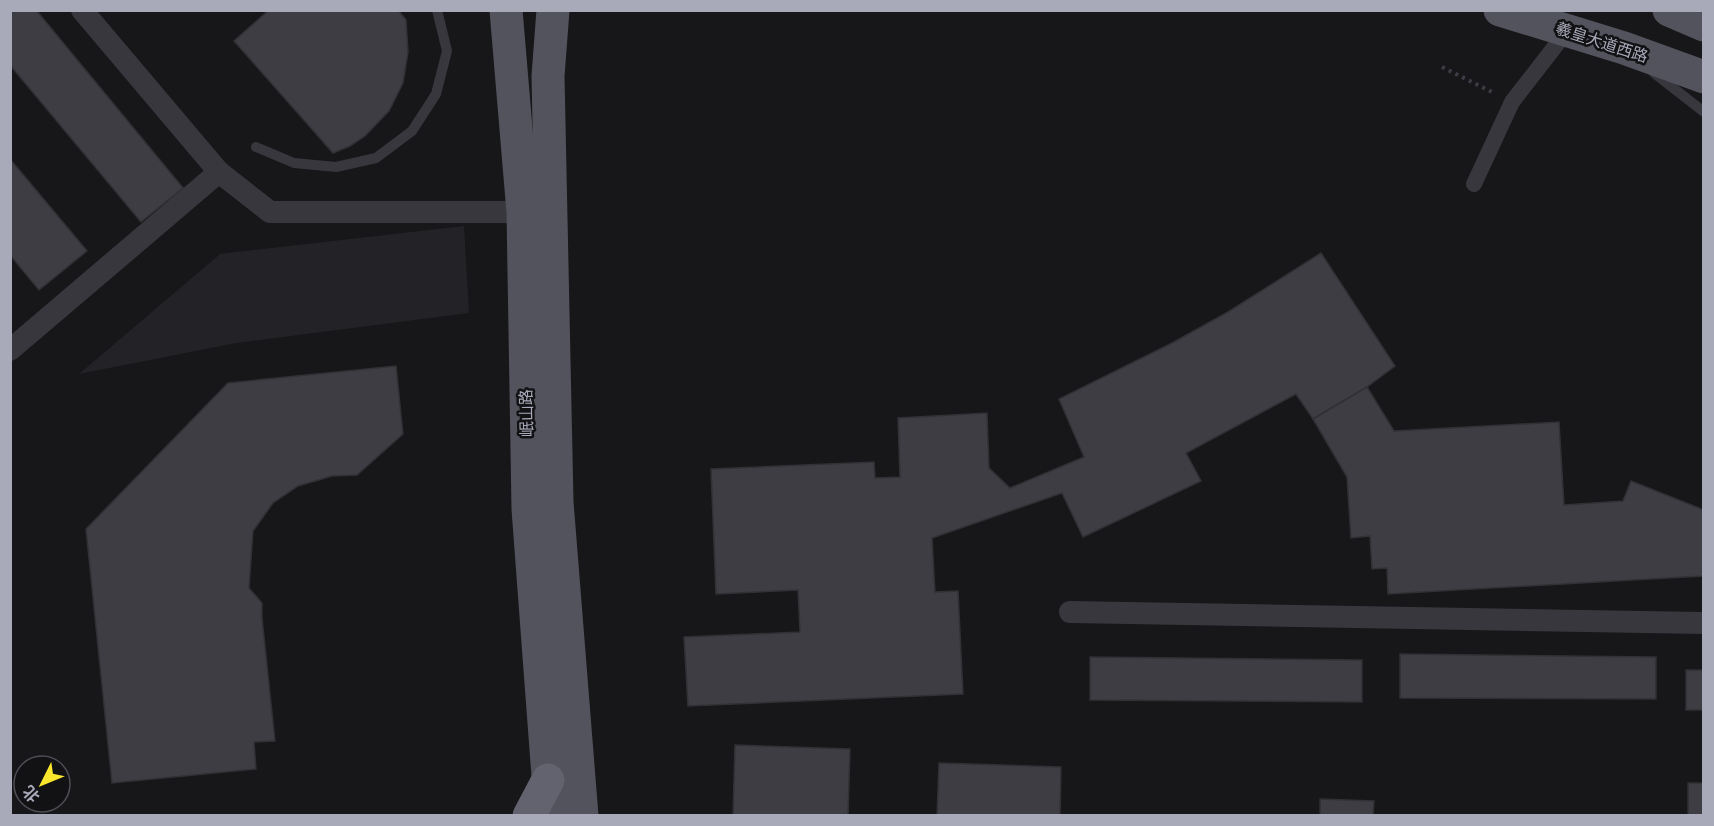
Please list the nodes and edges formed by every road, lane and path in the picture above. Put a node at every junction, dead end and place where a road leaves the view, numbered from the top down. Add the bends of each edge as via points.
1 (82, 10) edge
2 (437, 10) edge
3 (506, 10) edge
4 (553, 10) edge
5 (1500, 10) edge
6 (1670, 10) edge
7 (1704, 25) edge
8 (1567, 31) junction
9 (1624, 48) junction
10 (1442, 67) dead end
11 (1704, 77) edge
12 (1512, 102) junction
13 (1704, 112) edge
14 (256, 147) dead end
15 (219, 172) junction
16 (1474, 184) dead end
17 (523, 212) junction
18 (10, 350) edge
19 (1070, 612) dead end
20 (1704, 623) edge
21 (548, 780) junction
22 (529, 816) edge
23 (551, 816) edge
24 (582, 816) edge

1 - 15 street
2 - 14 lane via 447,51 436,94 412,131 376,158 336,167 294,163
3 - 17 main road, 岷山路
4 - 24 main road, 岷山路 via 548,76 557,502
5 - 8 main road, 羲皇大道西路
6 - 7 main road
8 - 9 main road, 羲皇大道西路
8 - 12 street
9 - 11 main road, 羲皇大道西路
9 - 13 lane
10 - 12 path
12 - 16 street
15 - 17 street via 270,212
15 - 18 street
17 - 21 main road, 岷山路 via 528,509
19 - 20 street
21 - 22 highway
21 - 23 main road, 岷山路

